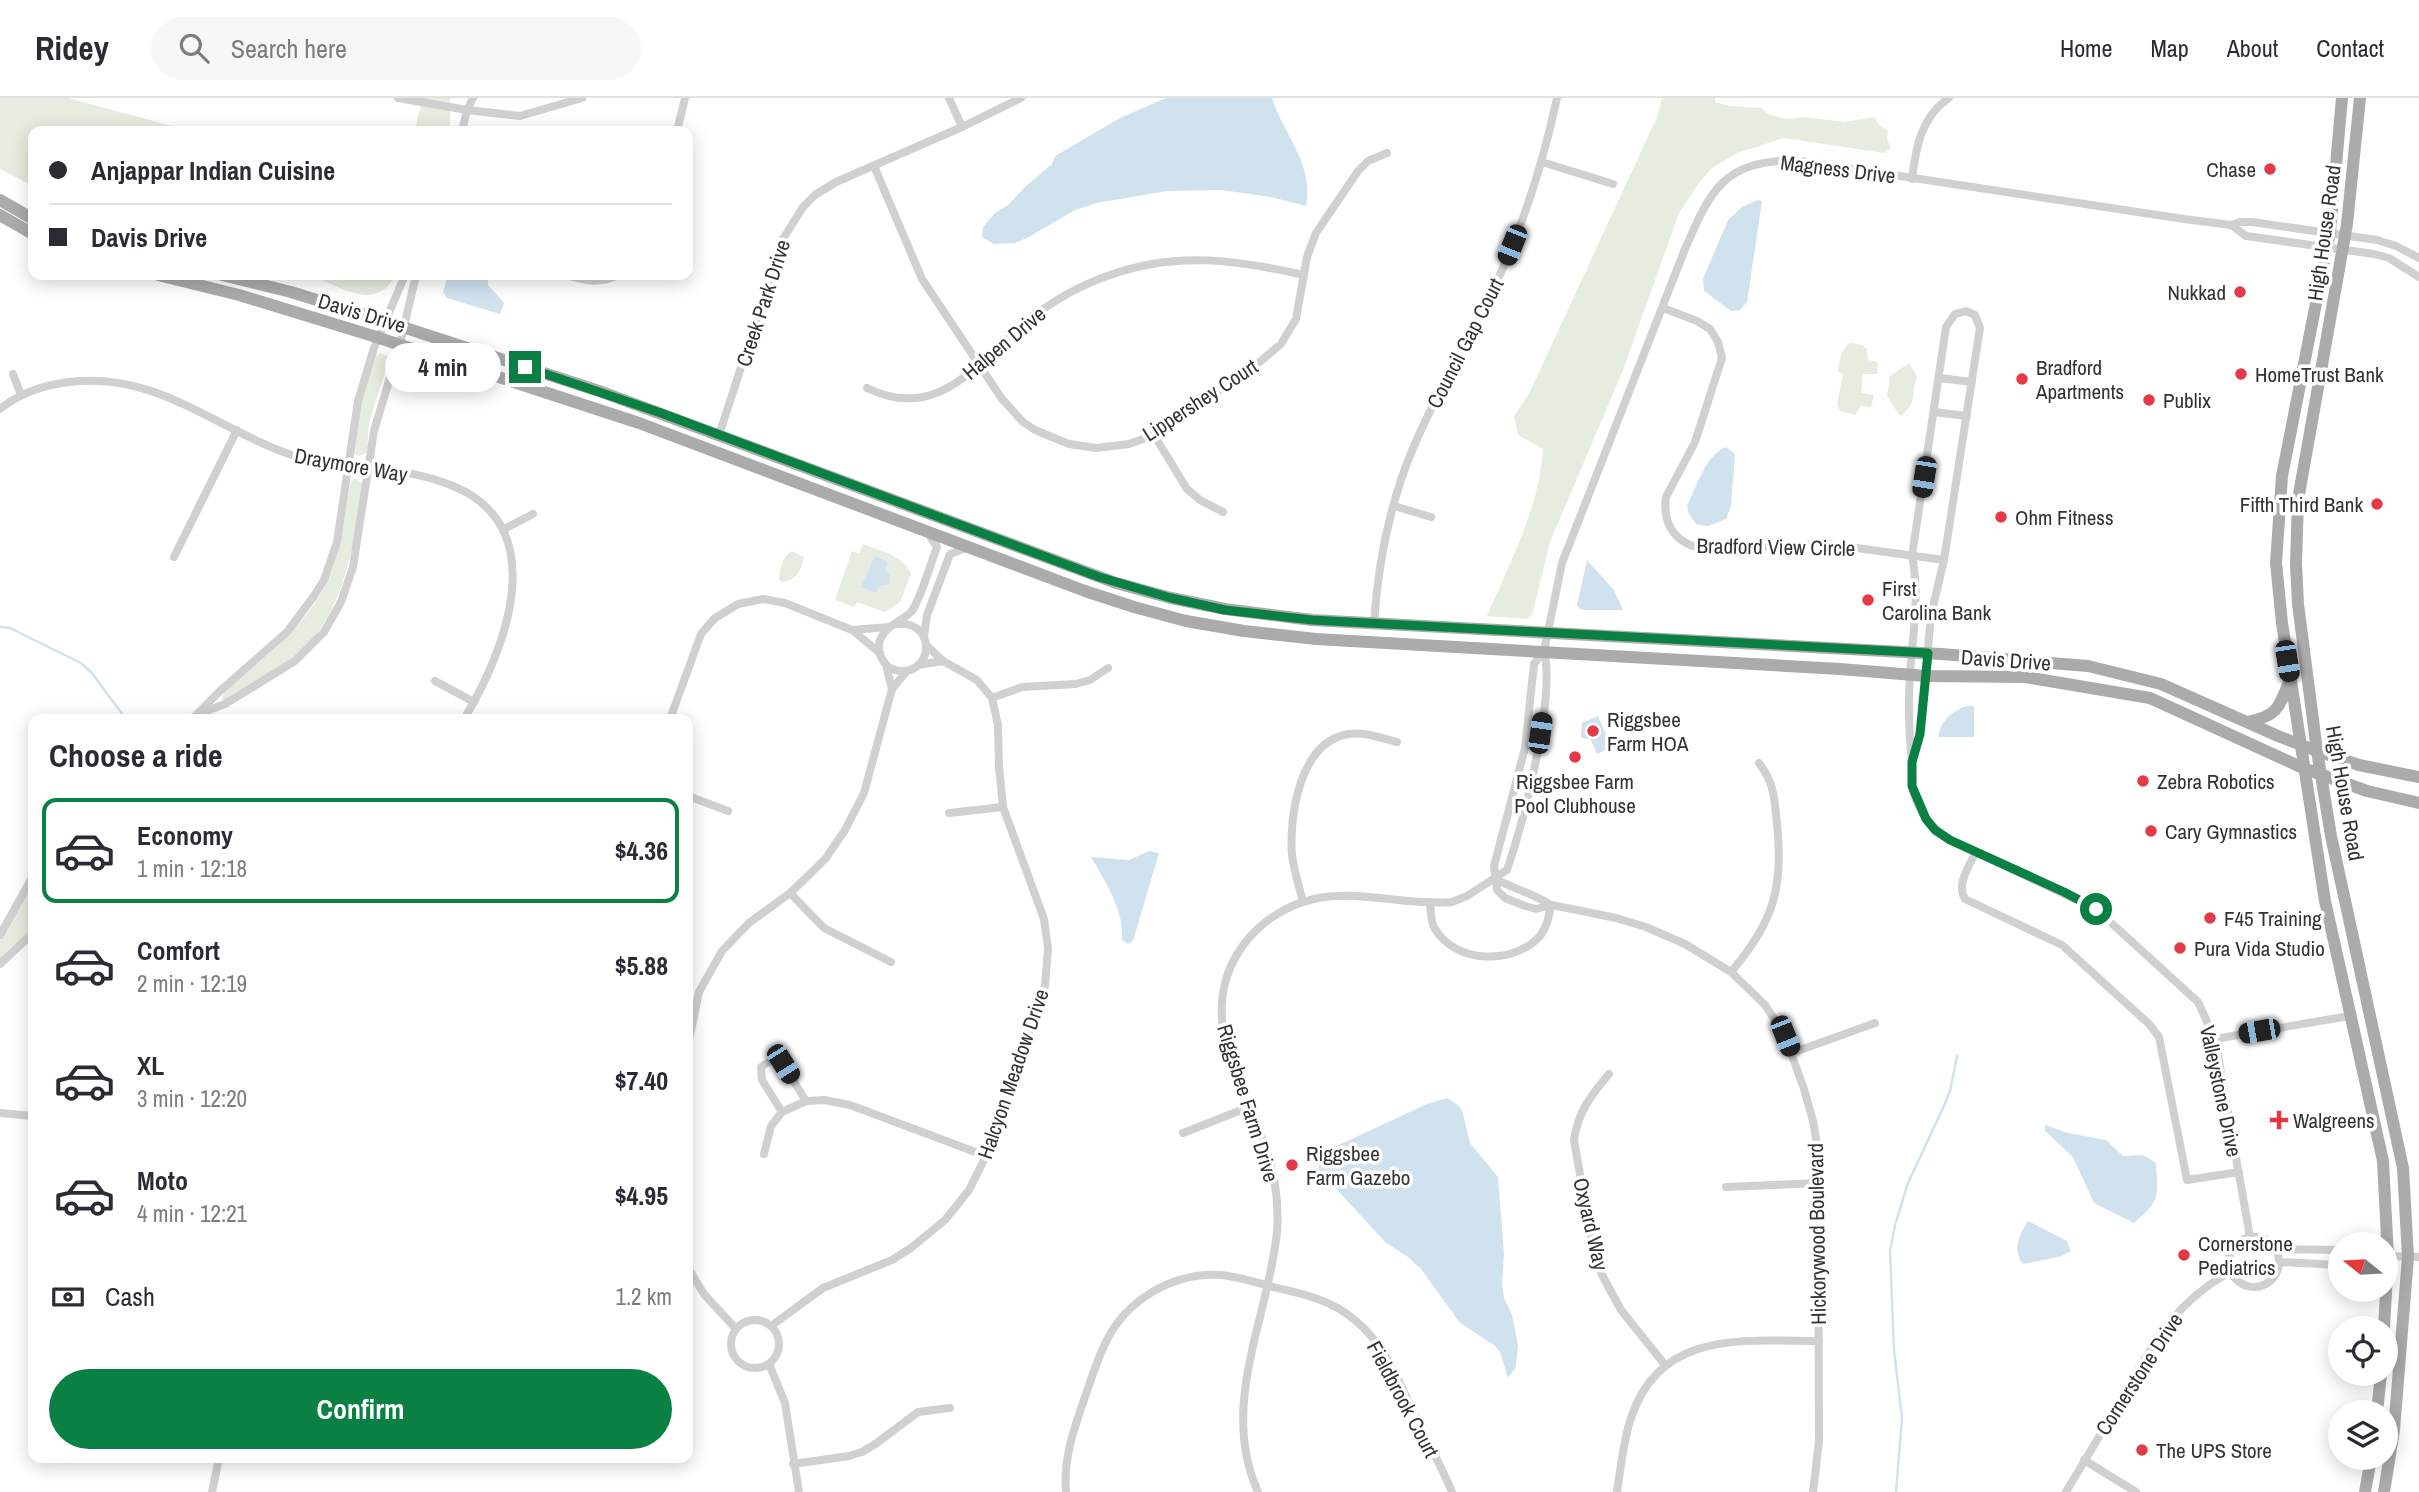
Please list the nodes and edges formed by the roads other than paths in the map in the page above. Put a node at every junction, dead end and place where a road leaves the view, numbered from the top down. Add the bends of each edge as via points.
1 (398, 98) edge
2 (459, 98) edge
3 (473, 98) edge
4 (582, 98) edge
5 (948, 98) edge
6 (1021, 98) edge
7 (1557, 98) edge
8 (1950, 98) edge
9 (2342, 98) edge
10 (2360, 98) edge
11 (682, 99) edge
12 (467, 110) junction
13 (463, 126) edge
14 (678, 126) edge
15 (962, 127) junction
16 (1387, 153) dead end
17 (1542, 162) junction
18 (874, 166) junction
19 (1912, 179) junction
20 (1613, 184) dead end
21 (0, 200) edge
22 (0, 215) edge
23 (28, 216) edge
24 (2231, 225) junction
25 (28, 231) edge
26 (2330, 232) junction
27 (2346, 234) junction
28 (2327, 247) junction
29 (2344, 250) junction
30 (2419, 258) edge
31 (1304, 275) junction
32 (2419, 277) edge
33 (178, 280) edge
34 (242, 280) edge
35 (402, 280) edge
36 (415, 280) edge
37 (583, 280) edge
38 (607, 280) edge
39 (1663, 308) junction
40 (386, 321) junction
41 (404, 327) junction
42 (379, 338) junction
43 (400, 344) junction
44 (980, 365) junction
45 (13, 374) dead end
46 (1939, 378) junction
47 (1972, 382) junction
48 (867, 388) dead end
49 (21, 396) junction
50 (0, 409) edge
51 (1934, 412) junction
52 (1967, 416) junction
53 (237, 430) junction
54 (719, 435) junction
55 (1154, 435) junction
56 (349, 466) junction
57 (369, 468) junction
58 (1394, 506) junction
59 (1223, 512) dead end
60 (533, 514) dead end
61 (1431, 517) dead end
62 (504, 529) junction
63 (928, 533) junction
64 (968, 548) junction
65 (1912, 555) junction
66 (174, 557) dead end
67 (1944, 560) junction
68 (1374, 624) junction
69 (893, 626) junction
70 (852, 630) junction
71 (1547, 633) junction
72 (925, 641) junction
73 (1544, 652) junction
74 (880, 653) junction
75 (1928, 653) junction
76 (1912, 654) junction
77 (943, 661) junction
78 (886, 665) junction
79 (918, 665) junction
80 (1108, 668) dead end
81 (906, 671) junction
82 (1910, 675) junction
83 (1926, 676) junction
84 (2290, 679) junction
85 (435, 681) dead end
86 (892, 689) junction
87 (992, 698) junction
88 (474, 702) junction
89 (201, 713) joint
90 (467, 714) edge
91 (672, 714) edge
92 (2248, 722) junction
93 (1397, 742) dead end
94 (2300, 744) junction
95 (2317, 751) junction
96 (1912, 762) junction
97 (1759, 763) dead end
98 (2303, 768) junction
99 (2321, 775) junction
100 (2419, 777) edge
101 (693, 798) edge
102 (2419, 803) edge
103 (1003, 807) junction
104 (729, 811) dead end
105 (949, 813) dead end
106 (1975, 853) junction
107 (1496, 879) junction
108 (28, 885) edge
109 (790, 892) junction
110 (1303, 902) junction
111 (1430, 902) junction
112 (1551, 905) junction
113 (0, 935) edge
114 (28, 938) edge
115 (891, 962) dead end
116 (0, 964) edge
117 (1731, 972) junction
118 (2349, 1016) junction
119 (693, 1021) edge
120 (1875, 1023) dead end
121 (2215, 1039) junction
122 (2379, 1052) junction
123 (1792, 1053) junction
124 (1609, 1074) dead end
125 (806, 1101) junction
126 (1249, 1107) junction
127 (782, 1112) junction
128 (0, 1113) edge
129 (28, 1116) edge
130 (1184, 1133) dead end
131 (764, 1154) dead end
132 (986, 1156) junction
133 (2239, 1172) junction
134 (1819, 1184) junction
135 (1726, 1187) dead end
136 (2385, 1232) edge
137 (2250, 1237) junction
138 (2275, 1249) junction
139 (2328, 1250) edge
140 (2414, 1257) edge
141 (2279, 1262) junction
142 (2328, 1264) edge
143 (2230, 1272) junction
144 (693, 1276) edge
145 (1266, 1285) junction
146 (771, 1326) junction
147 (736, 1329) junction
148 (1819, 1341) junction
149 (769, 1364) junction
150 (1665, 1365) junction
151 (950, 1408) dead end
152 (2084, 1460) junction
153 (218, 1463) edge
154 (793, 1464) junction
155 (2369, 1470) edge
156 (212, 1492) edge
157 (799, 1492) edge
158 (1066, 1492) edge
159 (1258, 1492) edge
160 (1451, 1492) edge
161 (1617, 1492) edge
162 (1813, 1492) edge
163 (2066, 1492) edge
164 (2136, 1492) edge
165 (2365, 1492) edge
166 (2385, 1492) edge

1 - 12 street
2 - 12 street
3 - 12 street
4 - 12 street via 520,116
5 - 15 street
6 - 15 street, Creek Park Drive
7 - 17 street, Council Gap Court
8 - 19 street via 1923,126
9 - 26 main road, High House Road
10 - 27 main road, High House Road
11 - 14 street
12 - 13 street
15 - 18 street, Creek Park Drive
16 - 31 street, Lippershey Court via 1368,161 1336,202 1316,233
17 - 20 street
17 - 58 street, Council Gap Court via 1501,273 1417,442
18 - 44 street, Lippershey Court via 922,279
18 - 54 street, Creek Park Drive via 815,195 786,231
19 - 24 street, Magness Drive
19 - 39 street, Magness Drive via 1794,160 1755,164 1727,178 1705,203
21 - 23 main road
22 - 25 main road
24 - 26 street, Magness Drive via 2252,222
24 - 28 street, Magness Drive via 2246,236
26 - 27 street, Magness Drive
26 - 28 main road, High House Road
27 - 29 main road, High House Road
27 - 30 street, Magness Drive via 2387,242
28 - 29 street, Magness Drive
28 - 84 main road, High House Road via 2282,475 2278,519 2277,586
29 - 32 street, Magness Drive via 2382,256
29 - 95 main road, High House Road via 2295,529 2298,604
31 - 44 street, Halpen Drive via 1223,260 1178,260 1130,269 1091,282 1043,309
31 - 55 street, Lippershey Court via 1296,319 1280,344
33 - 42 main road, Davis Drive
34 - 40 main road, Davis Drive
35 - 40 street
36 - 41 street
37 - 38 street
39 - 65 street, Bradford View Circle via 1710,329 1722,358 1695,442 1666,497 1670,529 1678,540 1704,549 1812,543
39 - 71 street, Magness Drive via 1562,564
40 - 41 main road, Davis Drive
40 - 42 street
41 - 43 street
41 - 54 main road, Davis Drive
42 - 43 main road, Davis Drive
42 - 56 street via 358,401
43 - 57 street via 378,412
43 - 63 main road, Davis Drive via 639,423
44 - 48 street, Halpen Drive via 946,390 916,398 896,399
44 - 55 street, Lippershey Court via 1012,411 1053,439 1081,447 1112,447
45 - 49 street
46 - 47 street
46 - 47 street, Valleystone Drive via 1946,327 1955,314 1966,311 1975,315 1980,328
46 - 51 street, Valleystone Drive
47 - 52 street, Valleystone Drive
49 - 50 street, Draymore Way
49 - 53 street, Draymore Way via 67,382 121,383 150,389
51 - 52 street
51 - 65 street, Valleystone Drive
52 - 67 street, Valleystone Drive
53 - 56 street, Draymore Way via 295,456
53 - 66 street
54 - 68 main road, Davis Drive via 1116,583 1225,610
55 - 59 street via 1187,489
56 - 57 street, Draymore Way
56 - 89 street via 334,555 314,597 275,644
57 - 62 street, Draymore Way via 455,487 478,500
57 - 89 street via 350,576 324,632 280,673
58 - 61 street
58 - 68 street, Council Gap Court via 1379,573
60 - 62 street
62 - 88 street, Draymore Way via 513,561 512,590 490,670
63 - 64 main road, Davis Drive
63 - 69 street via 937,547 913,611
64 - 72 street via 950,554 927,615
64 - 73 main road, Davis Drive via 1133,607 1186,621 1316,639
65 - 67 street, Bradford View Circle
65 - 76 street, Valleystone Drive via 1916,594
67 - 75 street, Valleystone Drive
68 - 71 main road, Davis Drive
69 - 70 street
69 - 72 street via 916,627
69 - 74 street via 880,639
70 - 74 street
70 - 91 street via 773,600 737,604 701,634
71 - 73 street, Riggsbee Farm Drive
71 - 76 main road, Davis Drive
72 - 77 street
72 - 79 street
73 - 82 main road, Davis Drive
73 - 107 street, Riggsbee Farm Drive via 1534,664 1525,747 1494,866
73 - 107 street, Riggsbee Farm Drive via 1545,699 1533,769 1514,852 1507,870
74 - 78 street
75 - 76 main road, Davis Drive
75 - 83 street, Valleystone Drive
75 - 92 main road, Davis Drive via 2088,666 2183,692
76 - 82 street, Valleystone Drive
77 - 79 street
77 - 87 street via 977,680
78 - 81 street
78 - 86 street
79 - 81 street
80 - 87 street via 1076,684 1022,687
81 - 86 street
82 - 83 main road, Davis Drive
82 - 96 street, Valleystone Drive
83 - 96 street, Valleystone Drive
83 - 98 main road, Davis Drive via 2025,677 2150,698
84 - 92 main road via 2272,715
84 - 94 main road, High House Road
85 - 88 street
86 - 109 street via 855,814 826,858
87 - 103 street, Halcyon Meadow Drive
88 - 90 street, Draymore Way
92 - 94 main road, Davis Drive
93 - 110 street via 1347,734 1328,742 1312,757 1293,823 1293,858
94 - 95 main road, Davis Drive
94 - 98 main road, High House Road
95 - 99 main road, High House Road
95 - 100 main road, Davis Drive
96 - 106 street, Valleystone Drive via 1912,786 1926,819 1935,830
97 - 117 street via 1773,790 1779,877 1761,932
98 - 99 main road, Davis Drive
98 - 118 main road, High House Road
99 - 102 main road, Davis Drive
99 - 122 main road, High House Road
101 - 104 street
103 - 105 street
103 - 132 street, Halcyon Meadow Drive via 1040,902 1047,969 1041,1001
106 - 121 street, Valleystone Drive via 2096,909 2189,992
106 - 133 street via 1961,884 1965,899 2062,945 2159,1037 2187,1180
107 - 111 street, Riggsbee Farm Drive via 1452,902
107 - 112 street
107 - 112 street, Hickorywood Boulevard via 1499,894 1512,902 1536,909
108 - 113 street
109 - 115 street via 824,928
109 - 119 street via 739,932 714,962 699,992
110 - 111 street, Riggsbee Farm Drive via 1339,896
110 - 126 street, Riggsbee Farm Drive via 1272,918 1251,936 1232,964 1224,987 1222,1028
111 - 112 street via 1432,922 1442,938 1465,953 1483,956 1512,953 1534,941 1546,926
112 - 117 street, Hickorywood Boulevard via 1646,927
114 - 116 street
117 - 123 street, Hickorywood Boulevard via 1765,1005
118 - 121 street
118 - 122 main road via 2356,1018
118 - 136 main road, High House Road via 2383,1161
120 - 123 street
121 - 133 street, Valleystone Drive
122 - 140 main road, High House Road via 2403,1168
123 - 134 street, Hickorywood Boulevard via 1813,1122
124 - 150 street, Oxyard Way via 1580,1113 1574,1140 1592,1243 1610,1293
125 - 127 street
125 - 127 street via 783,1064 765,1063 760,1076
125 - 132 street via 850,1105
126 - 130 street
126 - 145 street, Riggsbee Farm Drive via 1276,1194 1277,1233
127 - 131 street via 771,1126
128 - 129 street
132 - 146 street, Halcyon Meadow Drive via 969,1191 929,1235 892,1260 823,1288
133 - 137 street, Valleystone Drive
134 - 135 street
134 - 148 street, Hickorywood Boulevard
137 - 138 street via 2264,1239
137 - 143 street via 2231,1250
138 - 139 street
138 - 141 street
140 - 166 main road, High House Road
141 - 142 street
141 - 143 street via 2275,1276 2258,1287 2244,1286
143 - 152 street, Cornerstone Drive via 2204,1286 2179,1310
144 - 147 street
145 - 158 street, Fieldbrook Court via 1222,1276 1185,1278 1153,1291 1120,1319 1105,1343 1077,1421 1067,1458
145 - 159 street, Riggsbee Farm Drive via 1242,1404 1244,1449
145 - 160 street, Fieldbrook Court via 1327,1302 1364,1329 1391,1367
146 - 147 street via 749,1321
146 - 149 street via 780,1346
147 - 149 street via 731,1342 737,1361 749,1368
148 - 150 street via 1717,1342
148 - 162 street, Hickorywood Boulevard via 1819,1441
149 - 154 street via 785,1403
150 - 161 street via 1635,1406
151 - 154 street via 918,1412 862,1452
152 - 163 street, Cornerstone Drive
152 - 164 street
153 - 156 street
154 - 157 street
155 - 165 main road

